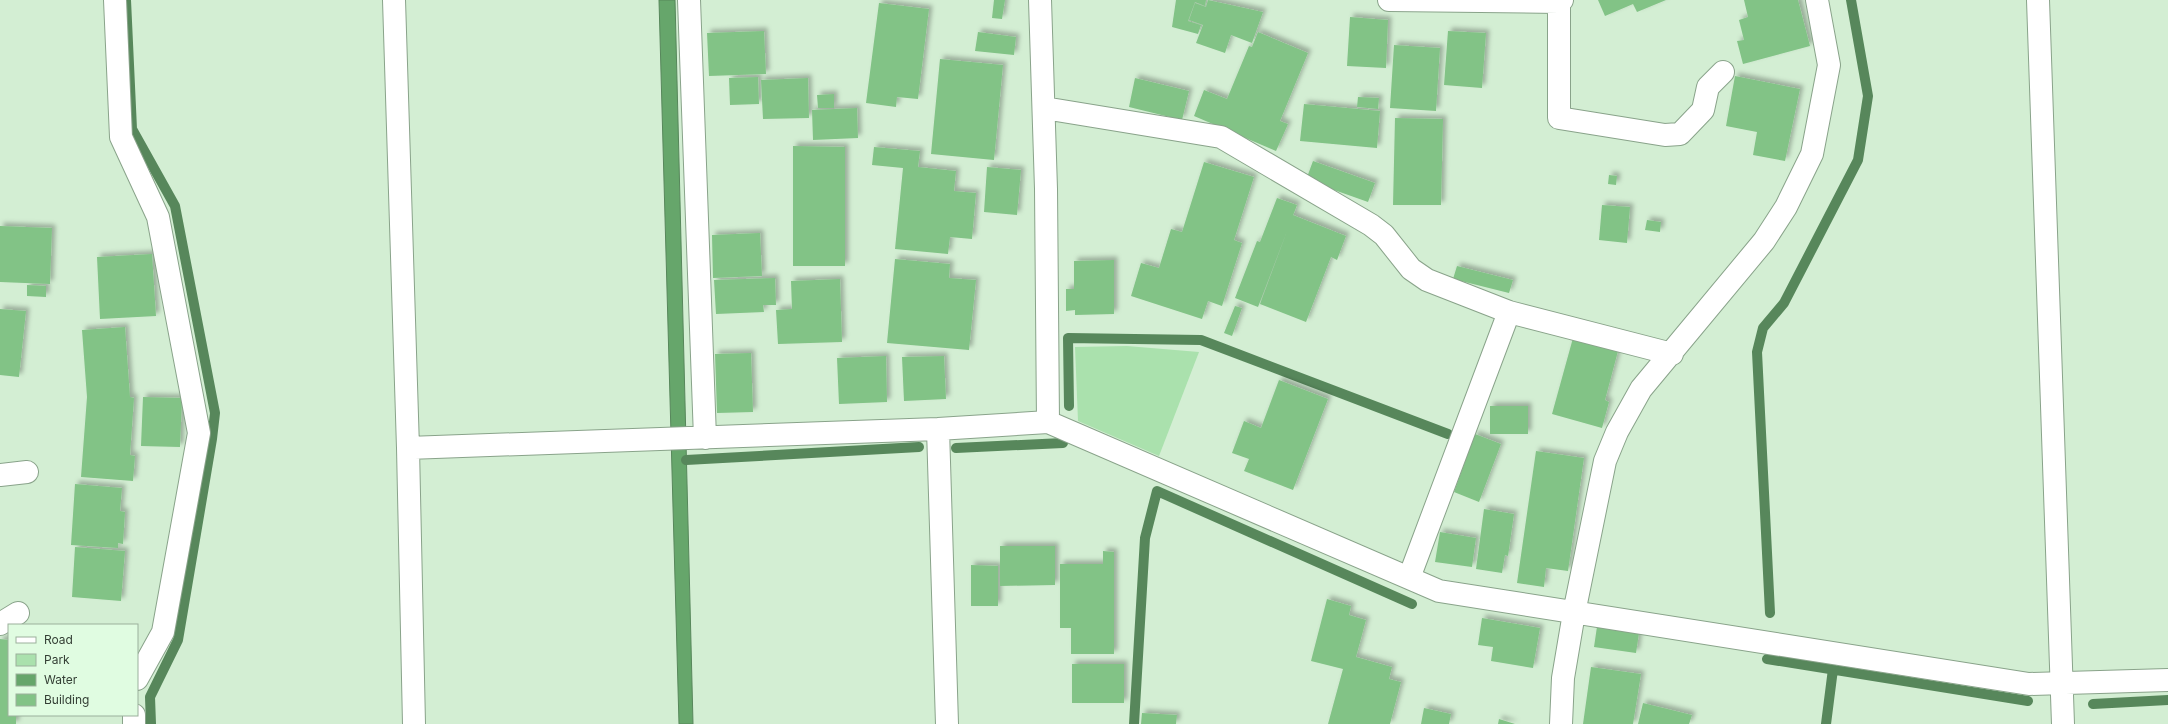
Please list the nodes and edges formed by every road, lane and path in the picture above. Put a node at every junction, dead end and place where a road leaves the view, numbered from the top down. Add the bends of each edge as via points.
1 (115, 0) edge
2 (394, 0) edge
3 (689, 0) edge
4 (1040, 0) edge
5 (1389, 0) edge
6 (1817, 0) edge
7 (2038, 0) edge
8 (1560, 1) edge
9 (1723, 72) dead end
10 (1044, 108) junction
11 (1509, 312) junction
12 (1672, 354) junction
13 (1048, 422) junction
14 (938, 429) junction
15 (698, 438) junction
16 (408, 448) junction
17 (27, 472) dead end
18 (0, 475) edge
19 (1409, 578) junction
20 (18, 613) dead end
21 (1574, 613) junction
22 (0, 624) edge
23 (138, 677) edge
24 (2168, 680) edge
25 (2062, 683) junction
26 (414, 724) edge
27 (947, 724) edge
28 (1561, 724) edge
29 (2063, 724) edge

1 - 23 street via 121,137 158,217 199,433 163,632
2 - 16 street
3 - 15 street
4 - 10 street
5 - 8 street
6 - 12 street via 1829,65 1812,154 1786,207 1764,241
7 - 25 street
8 - 9 street via 1559,118 1665,135 1680,134 1703,110 1708,87
10 - 11 street via 1221,137 1371,224 1384,235 1410,269 1428,280
10 - 13 street
11 - 12 street
11 - 19 street
12 - 21 street via 1641,389 1617,432 1605,461
13 - 14 street
13 - 19 street
14 - 15 street
14 - 27 street
15 - 16 street
16 - 26 street
17 - 18 street
19 - 21 street via 1439,592
20 - 22 street
21 - 25 street via 2029,684
21 - 28 street via 1563,678
24 - 25 street
25 - 29 street

